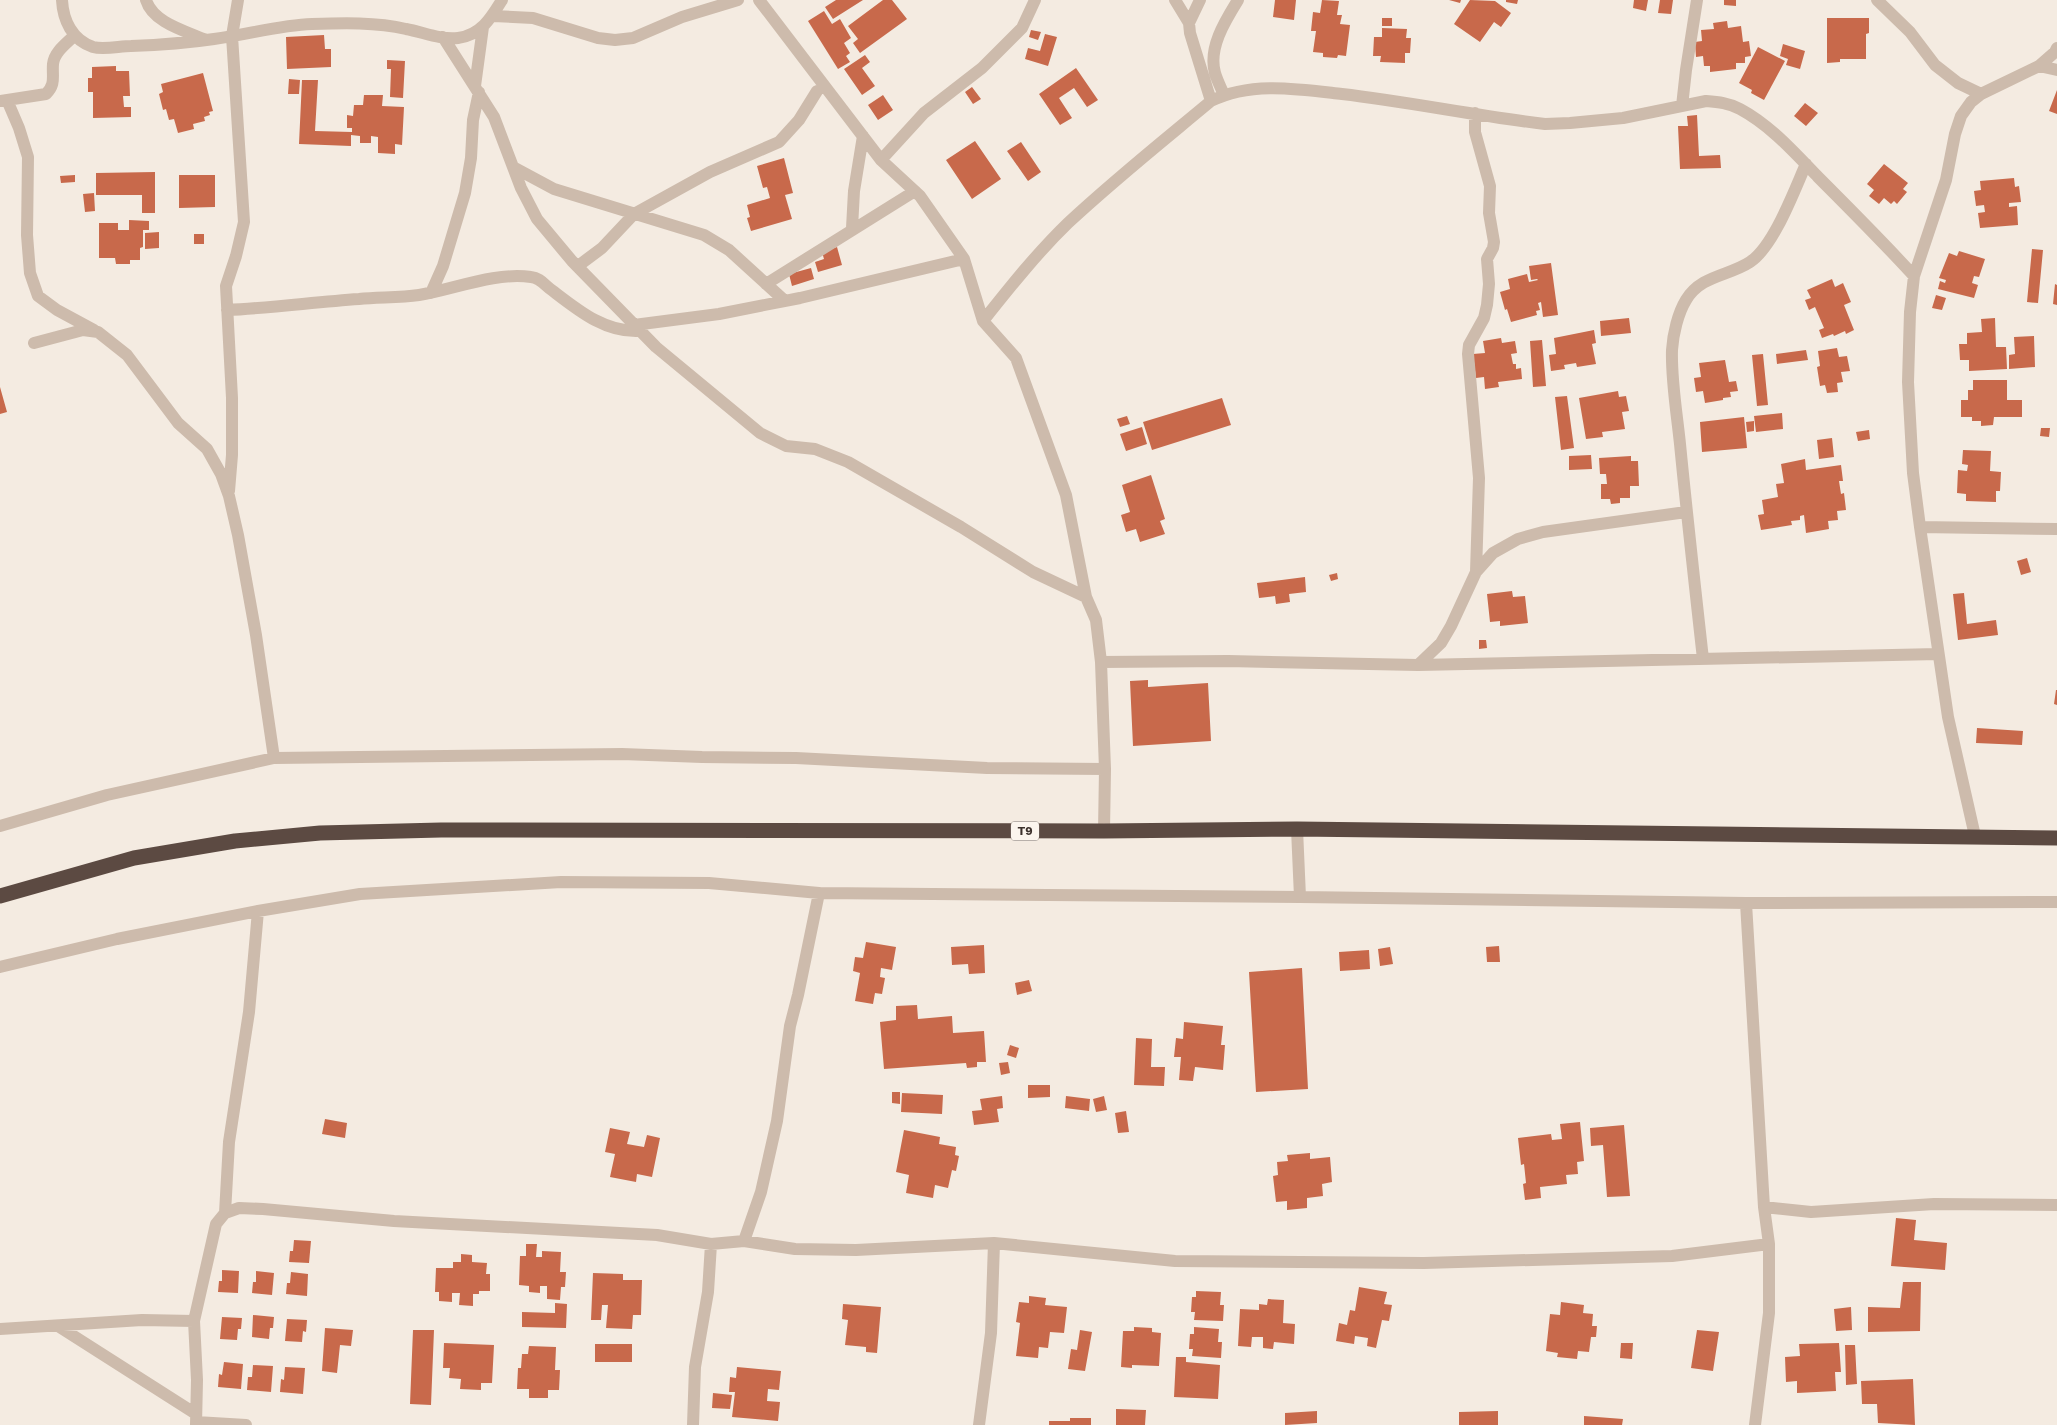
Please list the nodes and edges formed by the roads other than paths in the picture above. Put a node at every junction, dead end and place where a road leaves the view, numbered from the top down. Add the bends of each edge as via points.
1 (62, 0) edge
2 (146, 0) edge
3 (238, 0) edge
4 (502, 0) edge
5 (738, 0) edge
6 (759, 0) edge
7 (1035, 0) edge
8 (1175, 0) edge
9 (1200, 0) edge
10 (1238, 0) edge
11 (1697, 0) edge
12 (1877, 0) edge
13 (492, 16) junction
14 (1189, 23) junction
15 (483, 27) junction
16 (75, 35) junction
17 (232, 36) junction
18 (443, 37) junction
19 (206, 40) junction
20 (2057, 48) edge
21 (2039, 66) junction
22 (2057, 70) edge
23 (477, 89) junction
24 (817, 91) dead end
25 (1981, 94) junction
26 (1224, 95) junction
27 (3, 100) edge
28 (1211, 101) junction
29 (1682, 106) junction
30 (1475, 113) junction
31 (863, 136) junction
32 (881, 160) junction
33 (1806, 164) junction
34 (513, 167) junction
35 (915, 191) junction
36 (634, 214) junction
37 (852, 228) junction
38 (964, 259) junction
39 (578, 266) junction
40 (1914, 276) junction
41 (766, 284) junction
42 (431, 293) junction
43 (785, 300) junction
44 (227, 310) junction
45 (983, 321) junction
46 (637, 328) junction
47 (98, 332) junction
48 (34, 343) dead end
49 (229, 496) junction
50 (1686, 512) junction
51 (1920, 527) junction
52 (2057, 529) edge
53 (1476, 572) junction
54 (1086, 596) junction
55 (1938, 654) junction
56 (1703, 658) junction
57 (1101, 662) junction
58 (1418, 665) junction
59 (274, 758) junction
60 (1105, 769) junction
61 (0, 826) edge
62 (1297, 829) junction
63 (1104, 831) junction
64 (1975, 836) junction
65 (2057, 838) edge
66 (819, 893) junction
67 (0, 896) edge
68 (1300, 897) junction
69 (2057, 902) edge
70 (1746, 903) junction
71 (258, 911) junction
72 (0, 967) edge
73 (2057, 1205) edge
74 (1764, 1207) junction
75 (225, 1213) junction
76 (744, 1242) junction
77 (994, 1243) junction
78 (711, 1244) junction
79 (1769, 1244) junction
80 (194, 1321) junction
81 (58, 1326) junction
82 (0, 1329) edge
83 (196, 1420) edge
84 (246, 1425) edge
85 (693, 1425) edge
86 (979, 1425) edge
87 (1755, 1425) edge

1 - 16 street via 69,30
2 - 19 street via 158,19
3 - 17 street
4 - 13 street
5 - 13 street via 682,17 633,38 615,40 532,18
6 - 31 street
7 - 32 street via 1022,28 982,68 924,114
8 - 14 street
9 - 14 street
10 - 26 street via 1214,50 1215,73
11 - 29 street
12 - 25 street via 1910,32 1935,64 1958,82
13 - 15 street
14 - 28 street
15 - 18 street via 458,38
15 - 23 street
16 - 19 street via 94,48
16 - 27 street via 57,53 53,63 54,79 46,94
17 - 18 street via 309,24 355,23 406,28
17 - 19 street
17 - 44 street via 244,222 226,286
18 - 23 street
20 - 21 street
21 - 22 street
21 - 25 street
23 - 34 street via 494,117
23 - 42 street via 471,158 464,193 443,266
24 - 36 street via 799,120 779,142 710,172
25 - 40 street via 1960,116 1946,180
26 - 28 street
26 - 30 street via 1256,89 1282,89 1379,98
27 - 47 street via 19,128 28,157 27,235 30,273 38,296
28 - 45 street via 1068,223
29 - 30 street via 1623,118 1545,124
29 - 33 street via 1706,101 1738,108 1766,126
30 - 53 street via 1475,132 1490,186 1489,213 1494,242 1487,259 1488,305 1468,354 1479,478
31 - 32 street
31 - 37 street
32 - 35 street
33 - 40 street
33 - 50 street via 1760,254 1745,265 1703,282 1691,293 1679,318 1672,350
34 - 36 street via 554,189
34 - 39 street via 536,219
35 - 37 street
35 - 38 street
36 - 39 street via 602,248
36 - 41 street via 704,235 729,250
37 - 41 street
38 - 43 street
38 - 45 street
39 - 46 street
40 - 51 street via 1908,382 1913,473
41 - 43 street
42 - 44 street
42 - 46 street via 514,277 537,278 582,313 604,325 628,332
43 - 46 street
44 - 49 street via 232,398
45 - 54 street via 1016,358 1066,494
46 - 54 street via 760,433 786,446 815,449 848,462 1033,572
47 - 48 street via 83,330
47 - 49 street via 127,356 178,423 206,449
49 - 59 street via 256,635
50 - 53 street via 1542,532 1518,539 1493,553
50 - 56 street
51 - 52 street
51 - 55 street
53 - 58 street via 1441,643
54 - 57 street via 1096,620
55 - 56 street
55 - 64 street via 1948,717
56 - 58 street
57 - 58 street
57 - 60 street
59 - 60 street via 622,754 796,758 988,768
59 - 61 street via 107,794
60 - 63 street
62 - 63 highway, T9
62 - 64 highway, T9
62 - 68 street
63 - 67 highway, T9 via 441,830 320,833 234,842 134,858
64 - 65 highway, T9
66 - 68 street
66 - 71 street via 709,883 561,882 360,894
66 - 76 street via 790,1026 773,1139 761,1192
68 - 70 street
69 - 70 street
70 - 74 street
71 - 72 street via 117,939
71 - 75 street via 249,1012 229,1142
73 - 74 street via 1934,1204 1811,1212
74 - 79 street
75 - 78 street via 238,1208 263,1209 394,1221 657,1235
75 - 80 street via 216,1224 211,1240
76 - 77 street via 794,1250
76 - 78 street
77 - 79 street via 1175,1261 1424,1262 1672,1256
77 - 86 street via 991,1333
78 - 85 street via 708,1292 695,1367
79 - 87 street via 1769,1313
80 - 81 street via 142,1320
80 - 83 street
81 - 82 street
81 - 83 street
83 - 84 street

